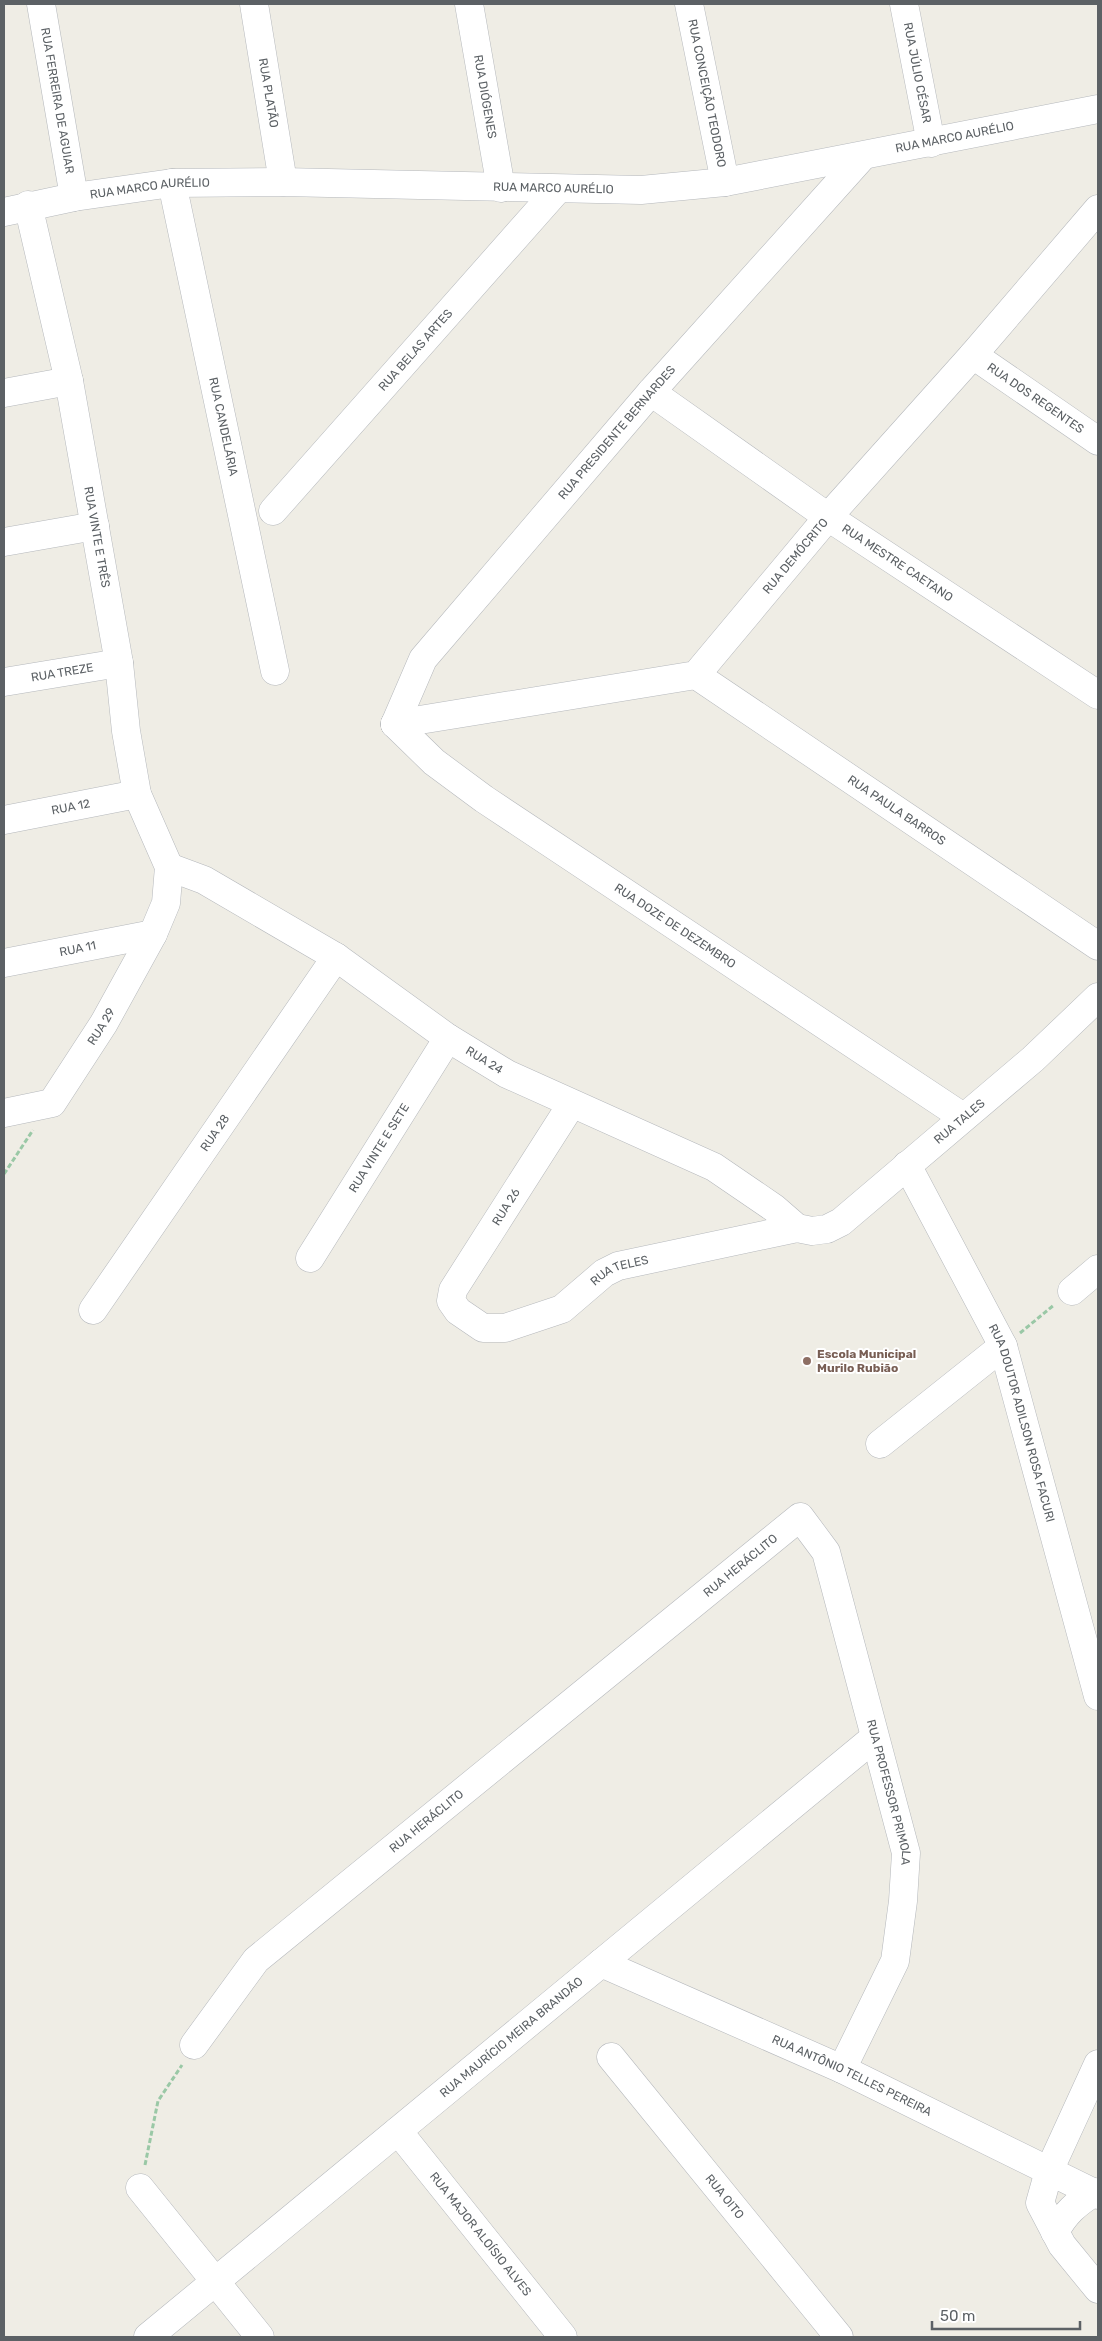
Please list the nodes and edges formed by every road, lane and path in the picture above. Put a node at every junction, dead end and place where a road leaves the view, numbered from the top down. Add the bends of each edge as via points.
1 (41, 4) edge
2 (254, 4) edge
3 (469, 4) edge
4 (689, 4) edge
5 (904, 4) edge
6 (1098, 109) edge
7 (931, 143) junction
8 (862, 157) junction
9 (283, 182) junction
10 (724, 182) junction
11 (172, 183) junction
12 (501, 188) junction
13 (558, 189) junction
14 (74, 196) junction
15 (16, 209) edge
16 (1098, 209) edge
17 (973, 355) junction
18 (69, 381) junction
19 (651, 392) junction
20 (4, 393) edge
21 (1098, 441) edge
22 (273, 511) dead end
23 (828, 517) junction
24 (95, 526) junction
25 (4, 542) edge
26 (120, 663) junction
27 (275, 671) dead end
28 (696, 675) junction
29 (4, 682) edge
30 (1098, 695) edge
31 (395, 724) junction
32 (137, 794) junction
33 (4, 820) edge
34 (169, 867) junction
35 (153, 934) junction
36 (1098, 946) edge
37 (336, 957) junction
38 (4, 964) edge
39 (1098, 997) edge
40 (448, 1038) junction
41 (52, 1103) junction
42 (570, 1104) junction
43 (4, 1113) edge
44 (963, 1117) junction
45 (907, 1165) junction
46 (4, 1174) edge
47 (805, 1229) junction
48 (310, 1258) dead end
49 (1098, 1269) edge
50 (1072, 1291) joint
51 (93, 1310) dead end
52 (458, 1311) joint
53 (1003, 1346) junction
54 (880, 1444) dead end
55 (800, 1517) joint
56 (1098, 1696) edge
57 (874, 1738) junction
58 (601, 1963) junction
59 (194, 2045) joint
60 (611, 2057) dead end
61 (1098, 2064) edge
62 (842, 2069) junction
63 (398, 2131) junction
64 (1049, 2171) junction
65 (140, 2188) joint
66 (1096, 2193) edge
67 (1055, 2232) junction
68 (214, 2283) junction
69 (1098, 2289) edge
70 (148, 2337) edge
71 (260, 2337) edge
72 (564, 2337) edge
73 (839, 2337) edge

1 - 14 street, RUA FERREIRA DE AGUIAR
2 - 9 street, RUA PLATÃO
3 - 12 street, RUA DIÓGENES
4 - 10 street, RUA CONCEIÇÃO TEODORO
5 - 7 street, RUA JÚLIO CÉSAR
6 - 7 street, RUA MARCO AURÉLIO
7 - 8 street, RUA MARCO AURÉLIO
8 - 10 street, RUA MARCO AURÉLIO
8 - 19 street, RUA PRESIDENTE BERNARDES
9 - 11 street, RUA MARCO AURÉLIO
9 - 12 street, RUA MARCO AURÉLIO
10 - 13 street, RUA MARCO AURÉLIO via 641,190
11 - 14 street, RUA MARCO AURÉLIO
11 - 27 street, RUA CANDELÁRIA
12 - 13 street, RUA MARCO AURÉLIO
13 - 22 street, RUA BELAS ARTES
14 - 15 street, RUA MARCO AURÉLIO
15 - 18 street, RUA VINTE E TRÊS
16 - 17 street, RUA DEMÓCRITO
17 - 21 street, RUA DOS REGENTES
17 - 23 street, RUA DEMÓCRITO
18 - 20 street
18 - 24 street, RUA VINTE E TRÊS
19 - 23 street, RUA MESTRE CAETANO
19 - 31 street, RUA PRESIDENTE BERNARDES via 423,659
23 - 28 street, RUA DEMÓCRITO
23 - 30 street, RUA MESTRE CAETANO
24 - 25 street
24 - 26 street, RUA VINTE E TRÊS
26 - 29 street, RUA TREZE
26 - 32 street, RUA VINTE E TRÊS via 126,731
28 - 31 street
28 - 36 street, RUA PAULA BARROS
31 - 44 street, RUA DOZE DE DEZEMBRO via 434,762 484,799
32 - 33 street, RUA 12
32 - 34 street, RUA VINTE E TRÊS
34 - 35 street, RUA 29 via 166,903
34 - 37 street, RUA 24 via 204,880
35 - 38 street, RUA 11
35 - 41 street, RUA 29 via 104,1023
37 - 40 street, RUA 24
37 - 51 street, RUA 28
39 - 44 street, RUA TALES via 1033,1059
40 - 42 street, RUA 24 via 507,1074
40 - 48 street, RUA VINTE E SETE
41 - 43 street
41 - 46 path
42 - 47 street, RUA 24 via 714,1167
42 - 52 street, RUA 26 via 453,1290 451,1301
44 - 45 street, RUA TALES
45 - 47 street, RUA TALES via 841,1222 827,1229
45 - 53 street, RUA DOUTOR ADILSON ROSA FACURI
47 - 52 street, RUA TELES via 618,1266 604,1273 562,1309 505,1328 483,1328
49 - 50 street
50 - 53 path
53 - 54 street
53 - 56 street, RUA DOUTOR ADILSON ROSA FACURI
55 - 57 street, RUA PROFESSOR PRIMOLA via 826,1552
55 - 59 street, RUA HERÁCLITO via 256,1960
57 - 58 street, RUA MAURÍCIO MEIRA BRANDÃO
57 - 62 street, RUA PROFESSOR PRIMOLA via 906,1854 903,1901 895,1961
58 - 62 street, RUA ANTÔNIO TELLES PEREIRA
58 - 63 street, RUA MAURÍCIO MEIRA BRANDÃO
59 - 65 path via 158,2101
60 - 73 street, RUA OITO
61 - 64 street
62 - 64 street, RUA ANTÔNIO TELLES PEREIRA
63 - 68 street, RUA MAURÍCIO MEIRA BRANDÃO
63 - 72 street, RUA MAJOR ALOÍSIO ALVES
64 - 66 street, RUA ANTÔNIO TELLES PEREIRA
64 - 67 street via 1040,2203
65 - 68 street
66 - 67 street via 1071,2207
67 - 69 street
68 - 70 street, RUA MAURÍCIO MEIRA BRANDÃO
68 - 71 street

